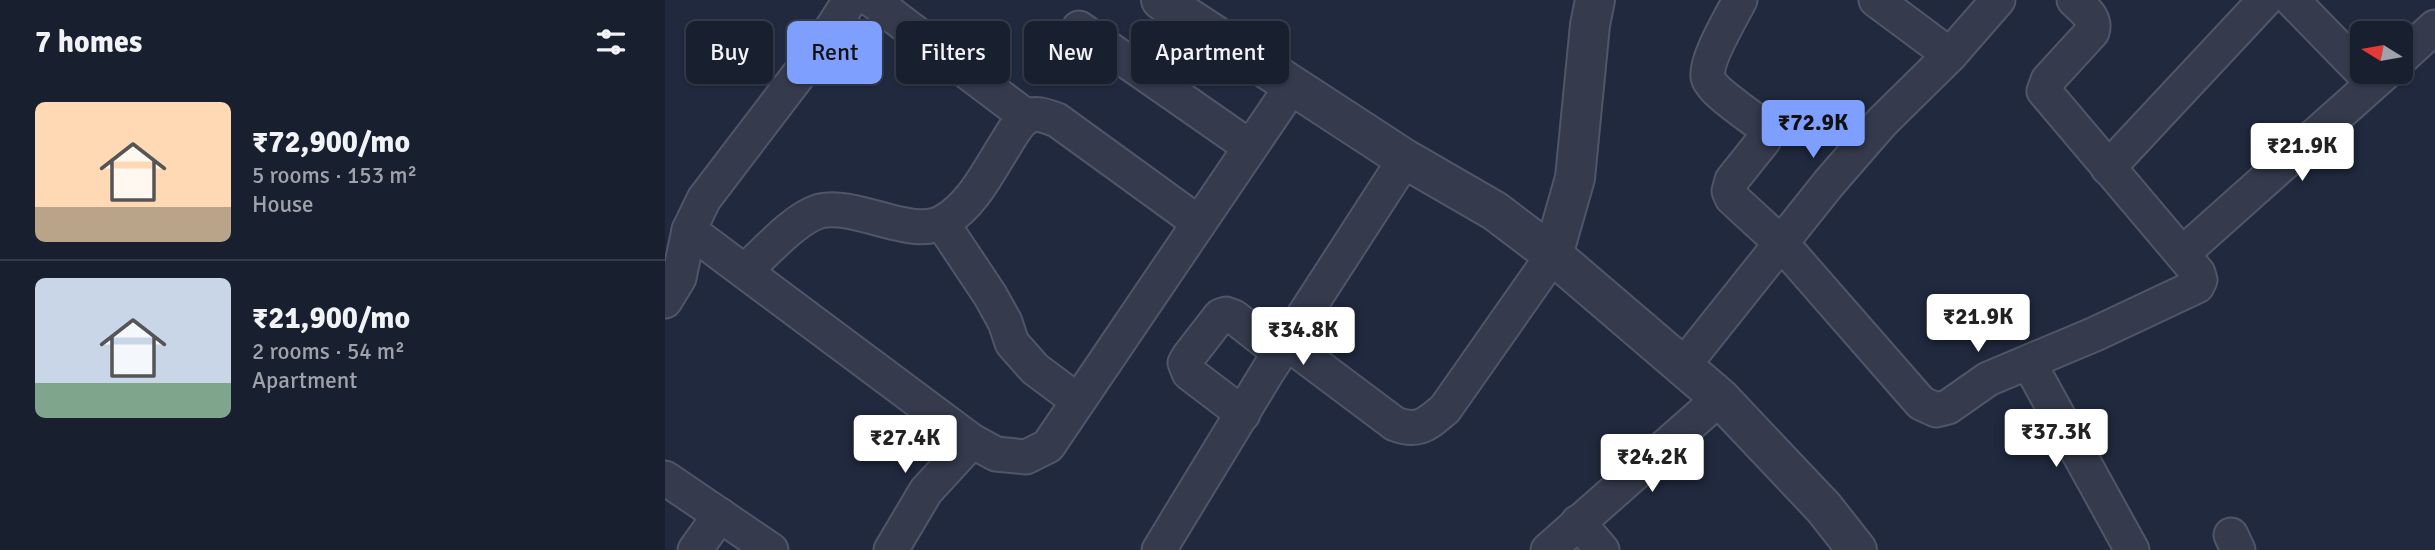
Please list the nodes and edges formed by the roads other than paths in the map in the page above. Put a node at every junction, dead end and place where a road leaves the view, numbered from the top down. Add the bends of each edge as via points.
1 (850, 0) edge
2 (872, 0) edge
3 (1595, 0) edge
4 (1740, 0) edge
5 (1876, 0) edge
6 (1998, 0) edge
7 (2074, 0) edge
8 (2265, 0) edge
9 (2292, 0) edge
10 (1173, 3) edge
11 (2435, 27) edge
12 (2413, 47) edge
13 (2350, 52) edge
14 (1117, 54) edge
15 (1950, 55) junction
16 (2372, 84) edge
17 (1292, 86) junction
18 (1027, 117) junction
19 (1250, 147) junction
20 (1405, 159) junction
21 (2108, 168) junction
22 (942, 223) junction
23 (1199, 223) junction
24 (689, 230) junction
25 (1782, 244) junction
26 (2182, 254) junction
27 (1553, 255) junction
28 (745, 271) junction
29 (665, 302) edge
30 (1283, 348) junction
31 (2029, 363) junction
32 (1683, 366) junction
33 (1720, 398) junction
34 (1078, 401) junction
35 (1243, 414) junction
36 (972, 441) junction
37 (665, 478) edge
38 (720, 514) junction
39 (1578, 522) junction
40 (695, 550) edge
41 (771, 550) edge
42 (891, 550) edge
43 (1159, 550) edge
44 (1548, 550) edge
45 (1602, 550) edge
46 (1857, 550) edge
47 (2132, 550) edge

1 - 24 street via 704,199
2 - 18 street
3 - 27 street via 1575,178
4 - 25 street via 1709,65 1708,78 1762,125 1764,139 1732,180 1729,191
5 - 15 street
6 - 15 street
7 - 21 street via 2095,25 2048,80 2044,91
8 - 21 street
9 - 13 street
10 - 17 street
11 - 12 street
14 - 19 street
15 - 25 street via 1882,122
16 - 26 street
17 - 19 street
17 - 20 street
18 - 22 street via 965,206
18 - 23 street via 1042,114 1057,120
19 - 23 street
20 - 27 street via 1495,212
20 - 30 street
21 - 26 street
22 - 28 street via 913,227 845,211 820,211 801,220
22 - 34 street via 990,295 1012,343 1035,369
23 - 34 street
24 - 28 street
24 - 29 street via 679,278
25 - 31 street via 1921,403 1935,410 1948,407 1988,379
25 - 32 street
26 - 31 street via 2198,273 2197,286
27 - 30 street via 1445,409 1425,426 1408,429 1395,424
27 - 32 street
28 - 36 street
30 - 35 street
30 - 35 street via 1226,314 1189,356 1185,363 1189,373
31 - 47 street
32 - 33 street
33 - 39 street
33 - 46 street via 1824,508
34 - 36 street via 1048,446 1026,457 996,454
35 - 43 street
36 - 42 street via 926,491
37 - 38 street
38 - 40 street
38 - 41 street
39 - 44 street
39 - 45 street

